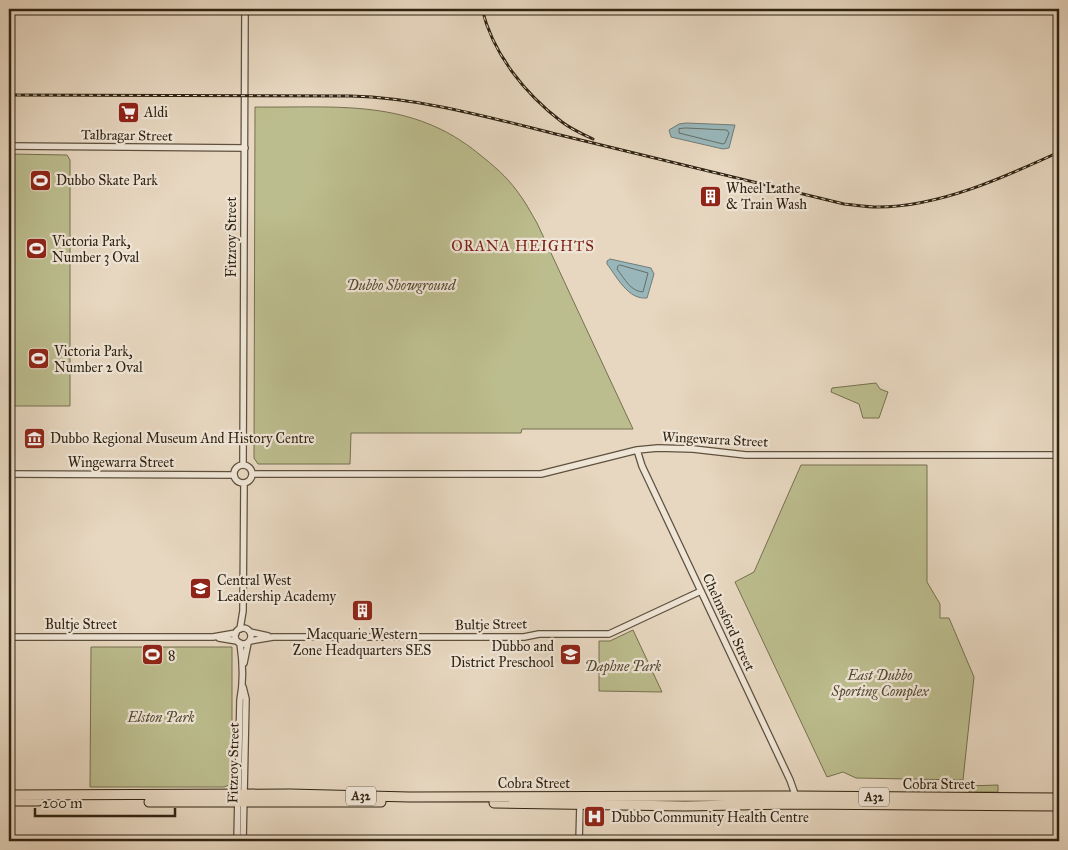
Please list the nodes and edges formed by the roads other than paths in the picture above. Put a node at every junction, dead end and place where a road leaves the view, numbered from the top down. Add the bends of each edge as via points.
1 (246, 9) edge
2 (9, 146) edge
3 (245, 148) junction
4 (637, 450) junction
5 (1059, 455) edge
6 (243, 465) junction
7 (9, 474) edge
8 (253, 474) junction
9 (234, 475) junction
10 (244, 484) junction
11 (701, 591) junction
12 (243, 610) junction
13 (238, 631) junction
14 (249, 631) junction
15 (9, 637) edge
16 (213, 637) junction
17 (273, 637) junction
18 (238, 642) junction
19 (249, 642) junction
20 (243, 666) junction
21 (9, 795) edge
22 (532, 796) junction
23 (241, 798) junction
24 (1059, 798) edge
25 (565, 800) junction
26 (796, 800) junction
27 (9, 801) edge
28 (522, 803) junction
29 (580, 805) junction
30 (1059, 806) edge
31 (237, 841) edge
32 (243, 841) edge
33 (579, 841) edge

1 - 3 street, Fitzroy Street
2 - 3 street, Talbragar Street
3 - 6 street, Fitzroy Street
4 - 5 street, Wingewarra Street via 672,448 746,455
4 - 8 street, Wingewarra Street via 541,474
4 - 11 street, Chelmsford Street
6 - 8 street
6 - 9 street
7 - 9 street, Wingewarra Street
8 - 10 street via 251,480
9 - 10 street via 238,482
10 - 12 street
11 - 17 street, Bultje Street via 609,634 539,634 524,638
11 - 26 street, Chelmsford Street via 790,780
12 - 13 street
12 - 14 street
13 - 14 street
13 - 16 street, Bultje Street
13 - 18 street
14 - 17 street, Bultje Street
14 - 19 street
15 - 16 street, Bultje Street
16 - 18 street, Bultje Street
17 - 19 street, Bultje Street
18 - 19 street
18 - 20 street, Fitzroy Street
19 - 20 street, Fitzroy Street
20 - 23 street, Fitzroy Street via 246,699
21 - 23 highway, Cobra Street / A32
22 - 23 highway, Cobra Street / A32
22 - 25 highway, Cobra Street / A32
22 - 28 highway
23 - 27 highway, Cobra Street / A32
23 - 28 highway, Cobra Street / A32
23 - 31 street, Fitzroy Street
23 - 32 street, Fitzroy Street
24 - 26 highway, Cobra Street / A32
25 - 26 highway, Cobra Street / A32
25 - 28 highway, Cobra Street / A32
25 - 29 highway via 574,799
26 - 29 highway, Cobra Street / A32 via 735,806
26 - 30 highway, Cobra Street / A32
29 - 33 street

